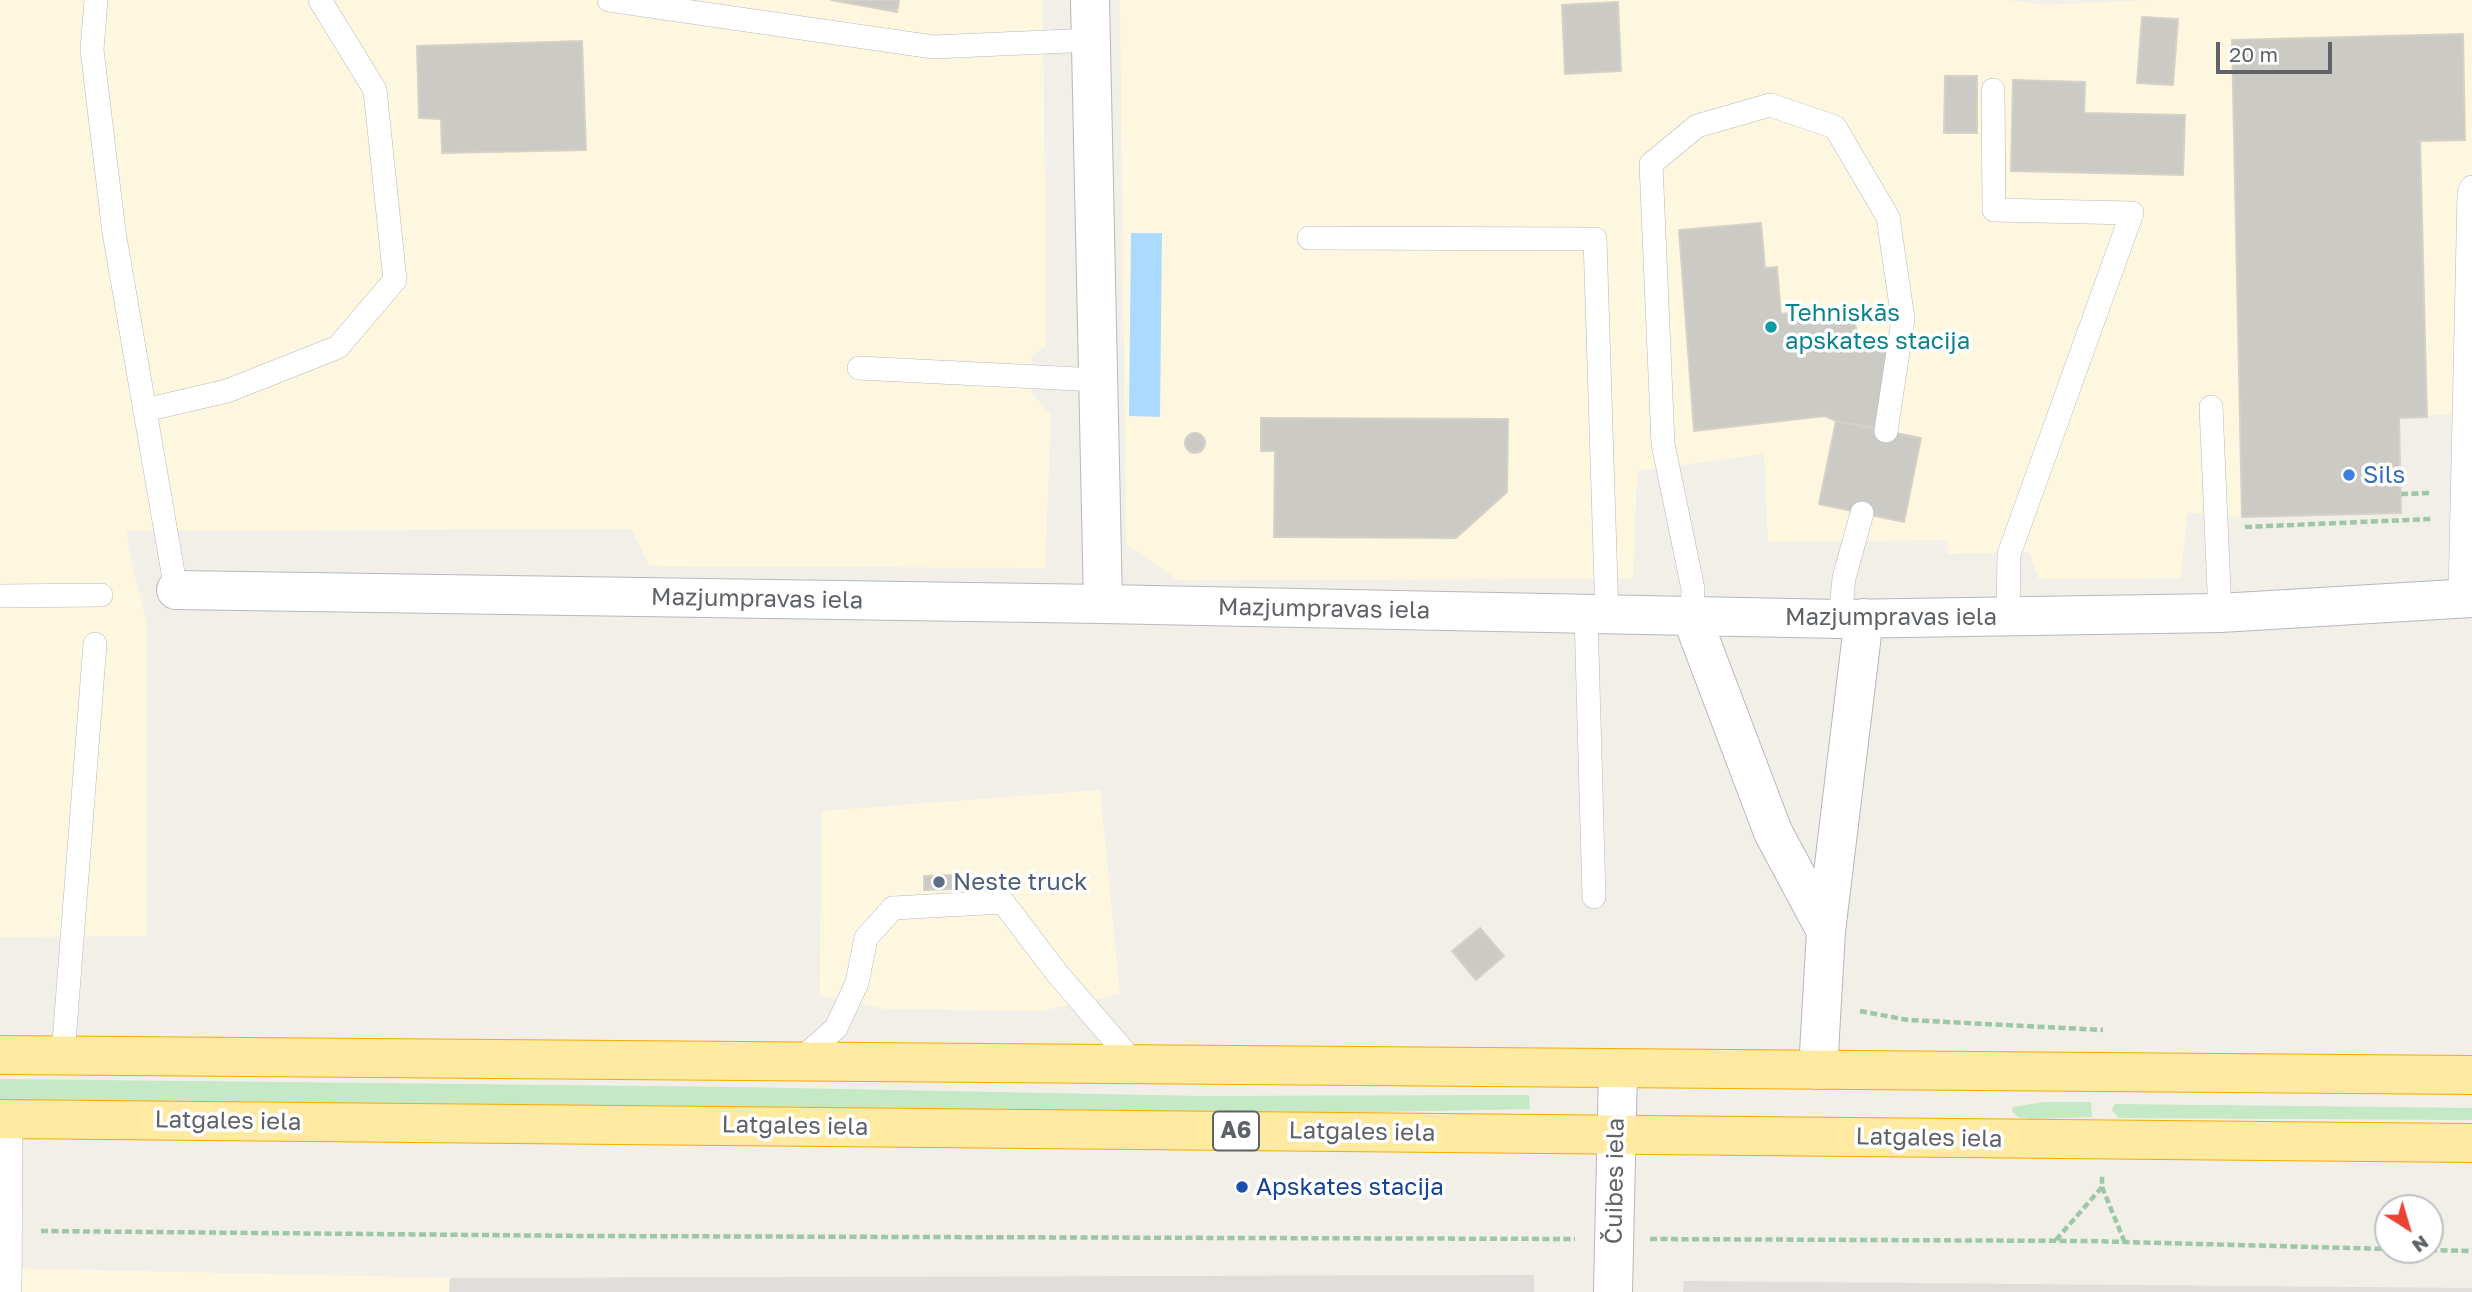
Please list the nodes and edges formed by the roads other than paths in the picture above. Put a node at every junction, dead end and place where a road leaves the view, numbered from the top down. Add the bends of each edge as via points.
1 (96, 0) edge
2 (320, 0) edge
3 (609, 0) edge
4 (1090, 0) edge
5 (1091, 40) junction
6 (1993, 90) dead end
7 (2472, 187) edge
8 (1309, 238) dead end
9 (859, 368) dead end
10 (1098, 380) junction
11 (2211, 407) dead end
12 (145, 410) junction
13 (1886, 431) dead end
14 (1862, 513) dead end
15 (176, 590) joint
16 (101, 595) dead end
17 (0, 596) edge
18 (2466, 598) edge
19 (1103, 604) junction
20 (2220, 613) junction
21 (1596, 615) junction
22 (2008, 617) junction
23 (1692, 618) junction
24 (1852, 619) junction
25 (95, 644) dead end
26 (1594, 897) dead end
27 (1826, 931) junction
28 (0, 1055) edge
29 (63, 1055) junction
30 (798, 1062) junction
31 (1134, 1063) junction
32 (1618, 1069) junction
33 (1818, 1070) junction
34 (2472, 1075) edge
35 (6, 1119) edge
36 (1617, 1134) junction
37 (2472, 1143) edge
38 (10, 1292) edge
39 (1613, 1292) edge

1 - 12 lane via 92,50 114,232
2 - 12 lane via 375,90 395,280 338,347 228,391
3 - 5 lane via 933,47
4 - 5 street
5 - 10 street
6 - 22 lane via 1994,211 2132,213 2009,554
7 - 18 lane via 2461,517
8 - 21 lane via 1595,239
9 - 10 lane
10 - 19 street
11 - 20 lane
12 - 15 lane
13 - 23 lane via 1903,319 1888,217 1835,127 1770,105 1697,126 1651,164 1663,444 1693,589
14 - 24 lane via 1844,578
15 - 19 street, Mazjumpravas iela
16 - 17 lane
18 - 20 street, Mazjumpravas iela
19 - 21 street, Mazjumpravas iela
20 - 22 street, Mazjumpravas iela
21 - 23 street, Mazjumpravas iela
21 - 26 lane
22 - 24 street, Mazjumpravas iela
23 - 24 street, Mazjumpravas iela
23 - 27 street via 1773,832
24 - 27 street
25 - 29 lane
27 - 33 street
28 - 29 highway
29 - 30 highway
30 - 31 highway
30 - 31 lane via 836,1028 857,983 866,938 893,908 1003,902
31 - 32 highway
32 - 33 highway
32 - 36 street, Čuibes iela
33 - 34 highway
35 - 36 highway, Latgales iela / A6
35 - 38 lane
36 - 37 highway, Latgales iela / A6
36 - 39 street, Čuibes iela

